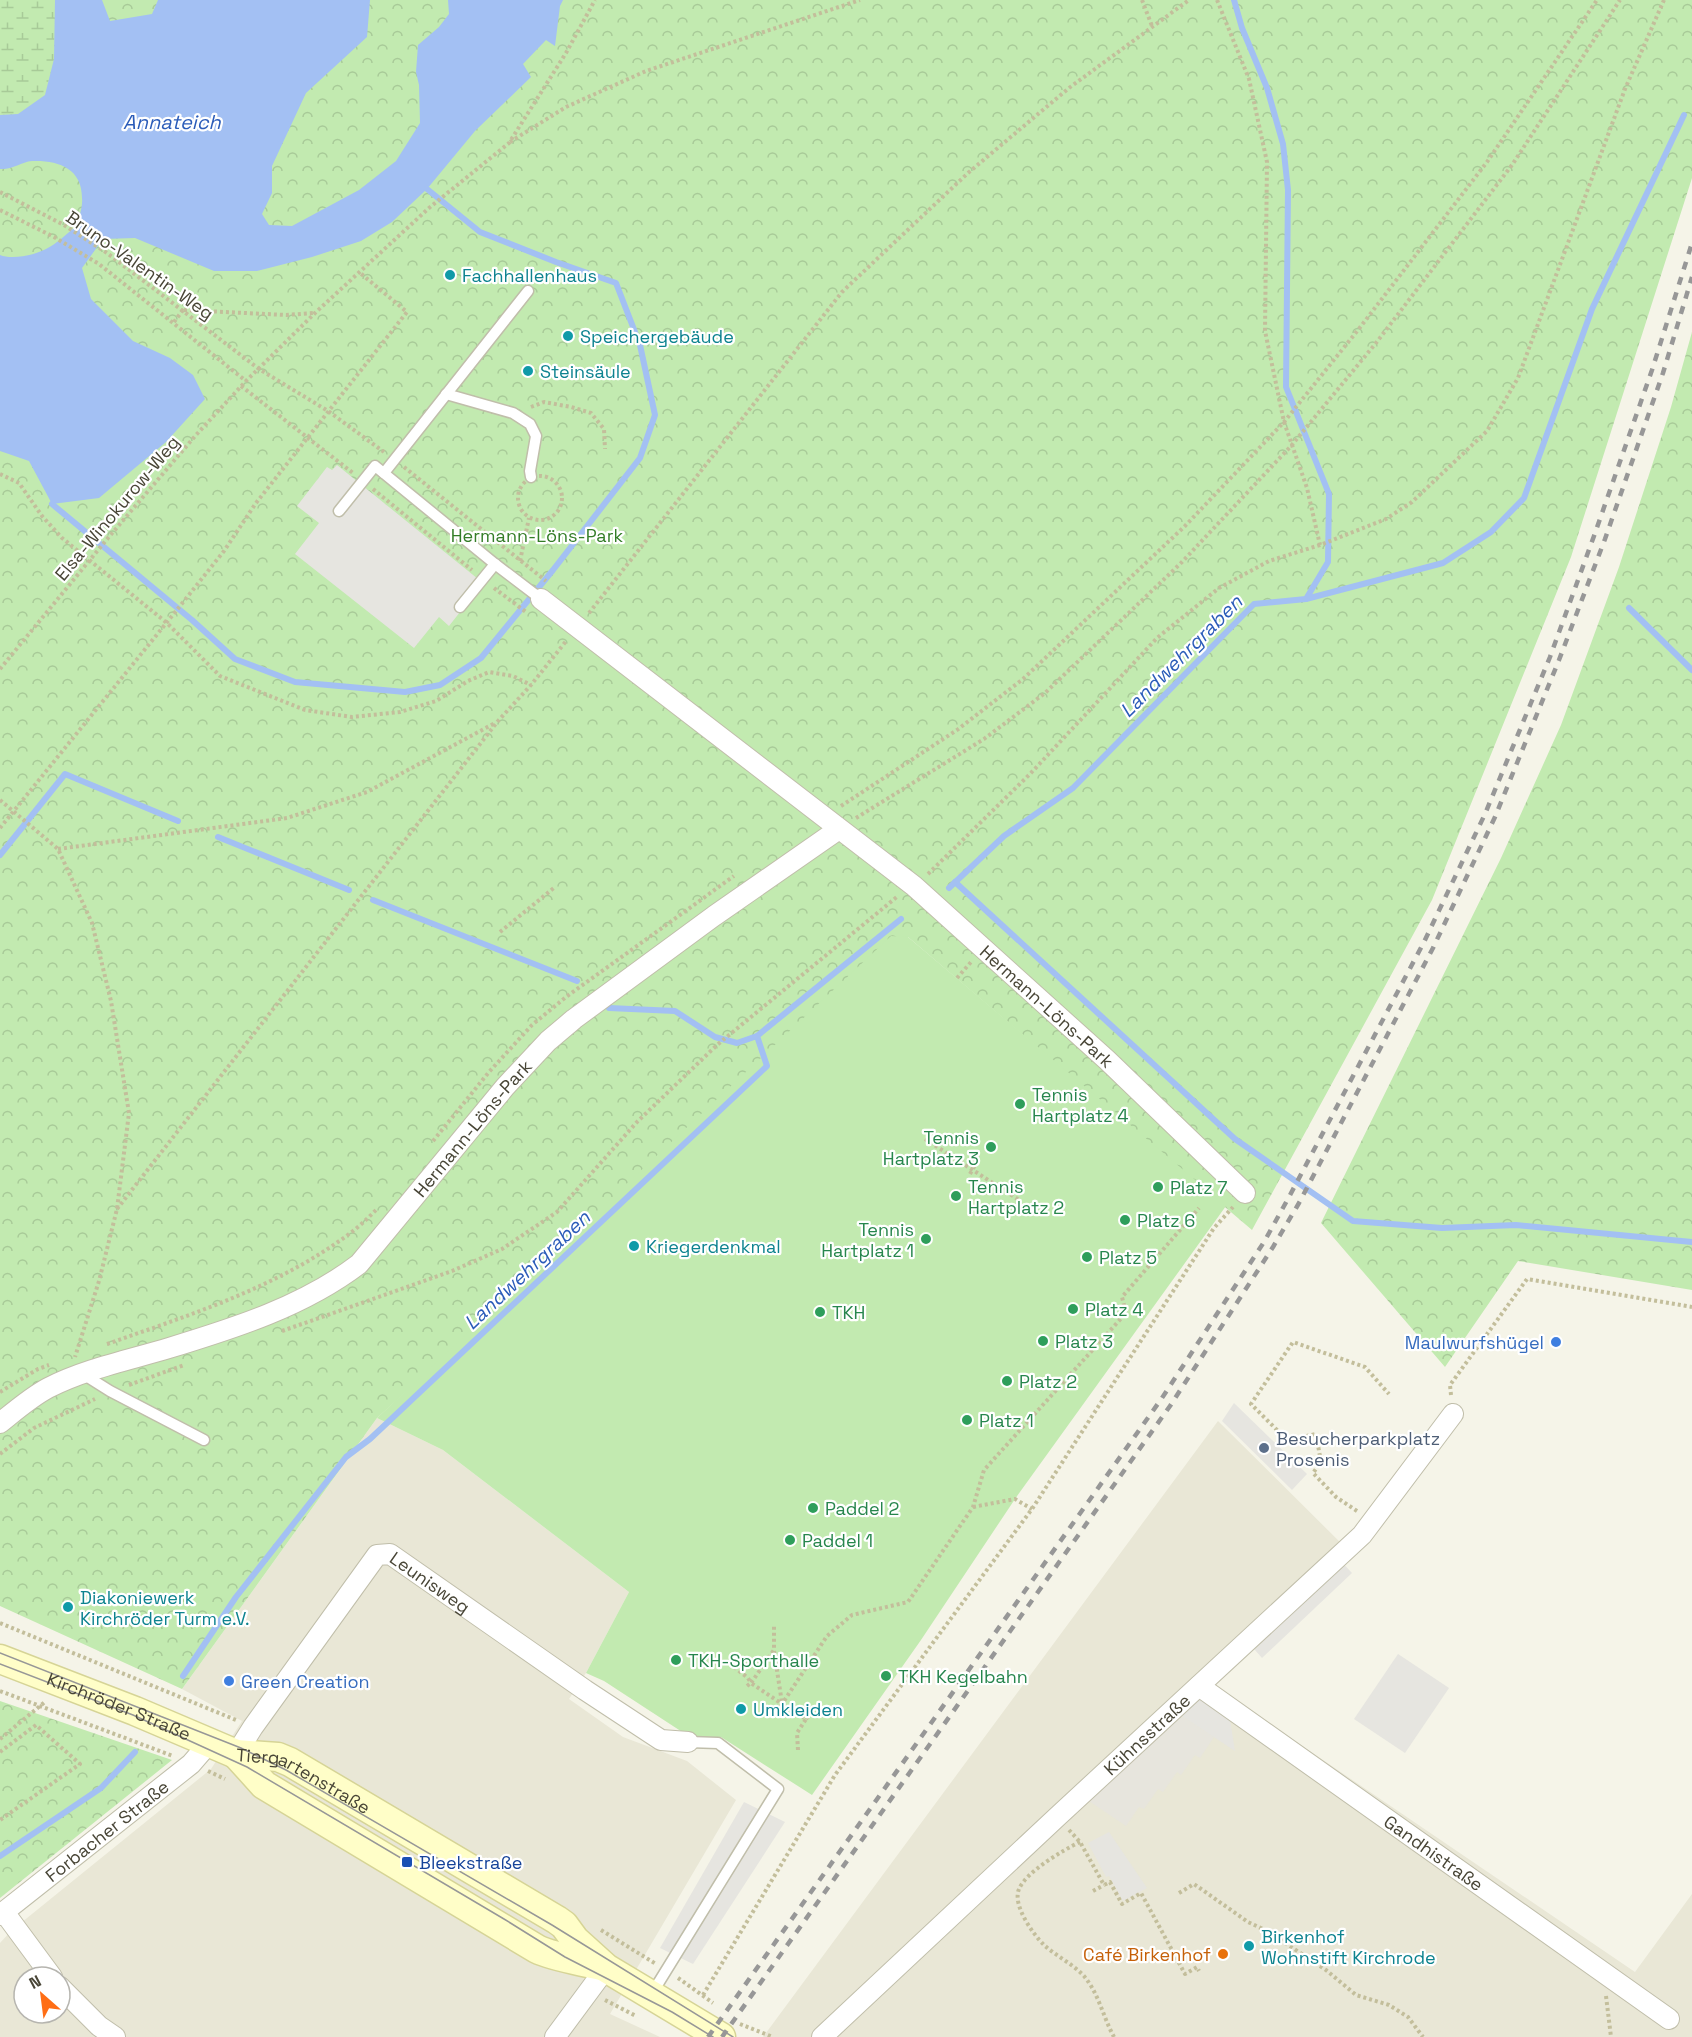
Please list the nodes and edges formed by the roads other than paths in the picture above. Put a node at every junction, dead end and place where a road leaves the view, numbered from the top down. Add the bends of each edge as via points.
1 (528, 291) dead end
2 (446, 394) junction
3 (380, 469) junction
4 (531, 477) road end
5 (339, 511) dead end
6 (495, 564) junction
7 (532, 601) joint
8 (460, 607) dead end
9 (831, 823) junction
10 (1240, 1198) road end
11 (82, 1374) junction
12 (1453, 1414) dead end
13 (0, 1423) edge
14 (204, 1440) dead end
15 (0, 1659) edge
16 (1199, 1686) junction
17 (210, 1742) junction
18 (688, 1742) joint
19 (236, 1754) junction
20 (2, 1914) edge
21 (42, 1965) edge
22 (606, 1968) junction
23 (651, 1995) junction
24 (72, 2000) edge
25 (1669, 2019) dead end
26 (115, 2037) edge
27 (555, 2037) edge
28 (721, 2037) edge
29 (822, 2037) edge

1 - 2 lane
2 - 3 lane
2 - 4 lane via 513,413 530,424 536,436
3 - 5 lane via 364,481
3 - 6 lane, Hermann-Löns-Park
6 - 7 lane, Hermann-Löns-Park
6 - 8 lane
7 - 9 street, Hermann-Löns-Park via 577,627
9 - 10 street, Hermann-Löns-Park via 906,895 1107,1060
9 - 11 street, Hermann-Löns-Park via 548,1041 505,1087 359,1264 336,1282 242,1324
11 - 13 street, Hermann-Löns-Park via 47,1389
11 - 14 lane
12 - 16 street, Kühnsstraße via 1354,1543
15 - 17 main road, Kirchröder Straße
16 - 25 street, Gandhistraße
16 - 29 street, Kühnsstraße
17 - 19 main road, Kirchröder Straße
17 - 20 street, Forbacher Straße via 191,1764
18 - 19 street, Leunisweg via 662,1740 390,1554 377,1555
18 - 23 lane via 718,1743 778,1789
19 - 22 main road, Tiergartenstraße via 264,1785 537,1949
20 - 21 street
22 - 23 main road, Tiergartenstraße
22 - 27 street
23 - 28 main road, Tiergartenstraße
24 - 26 street

